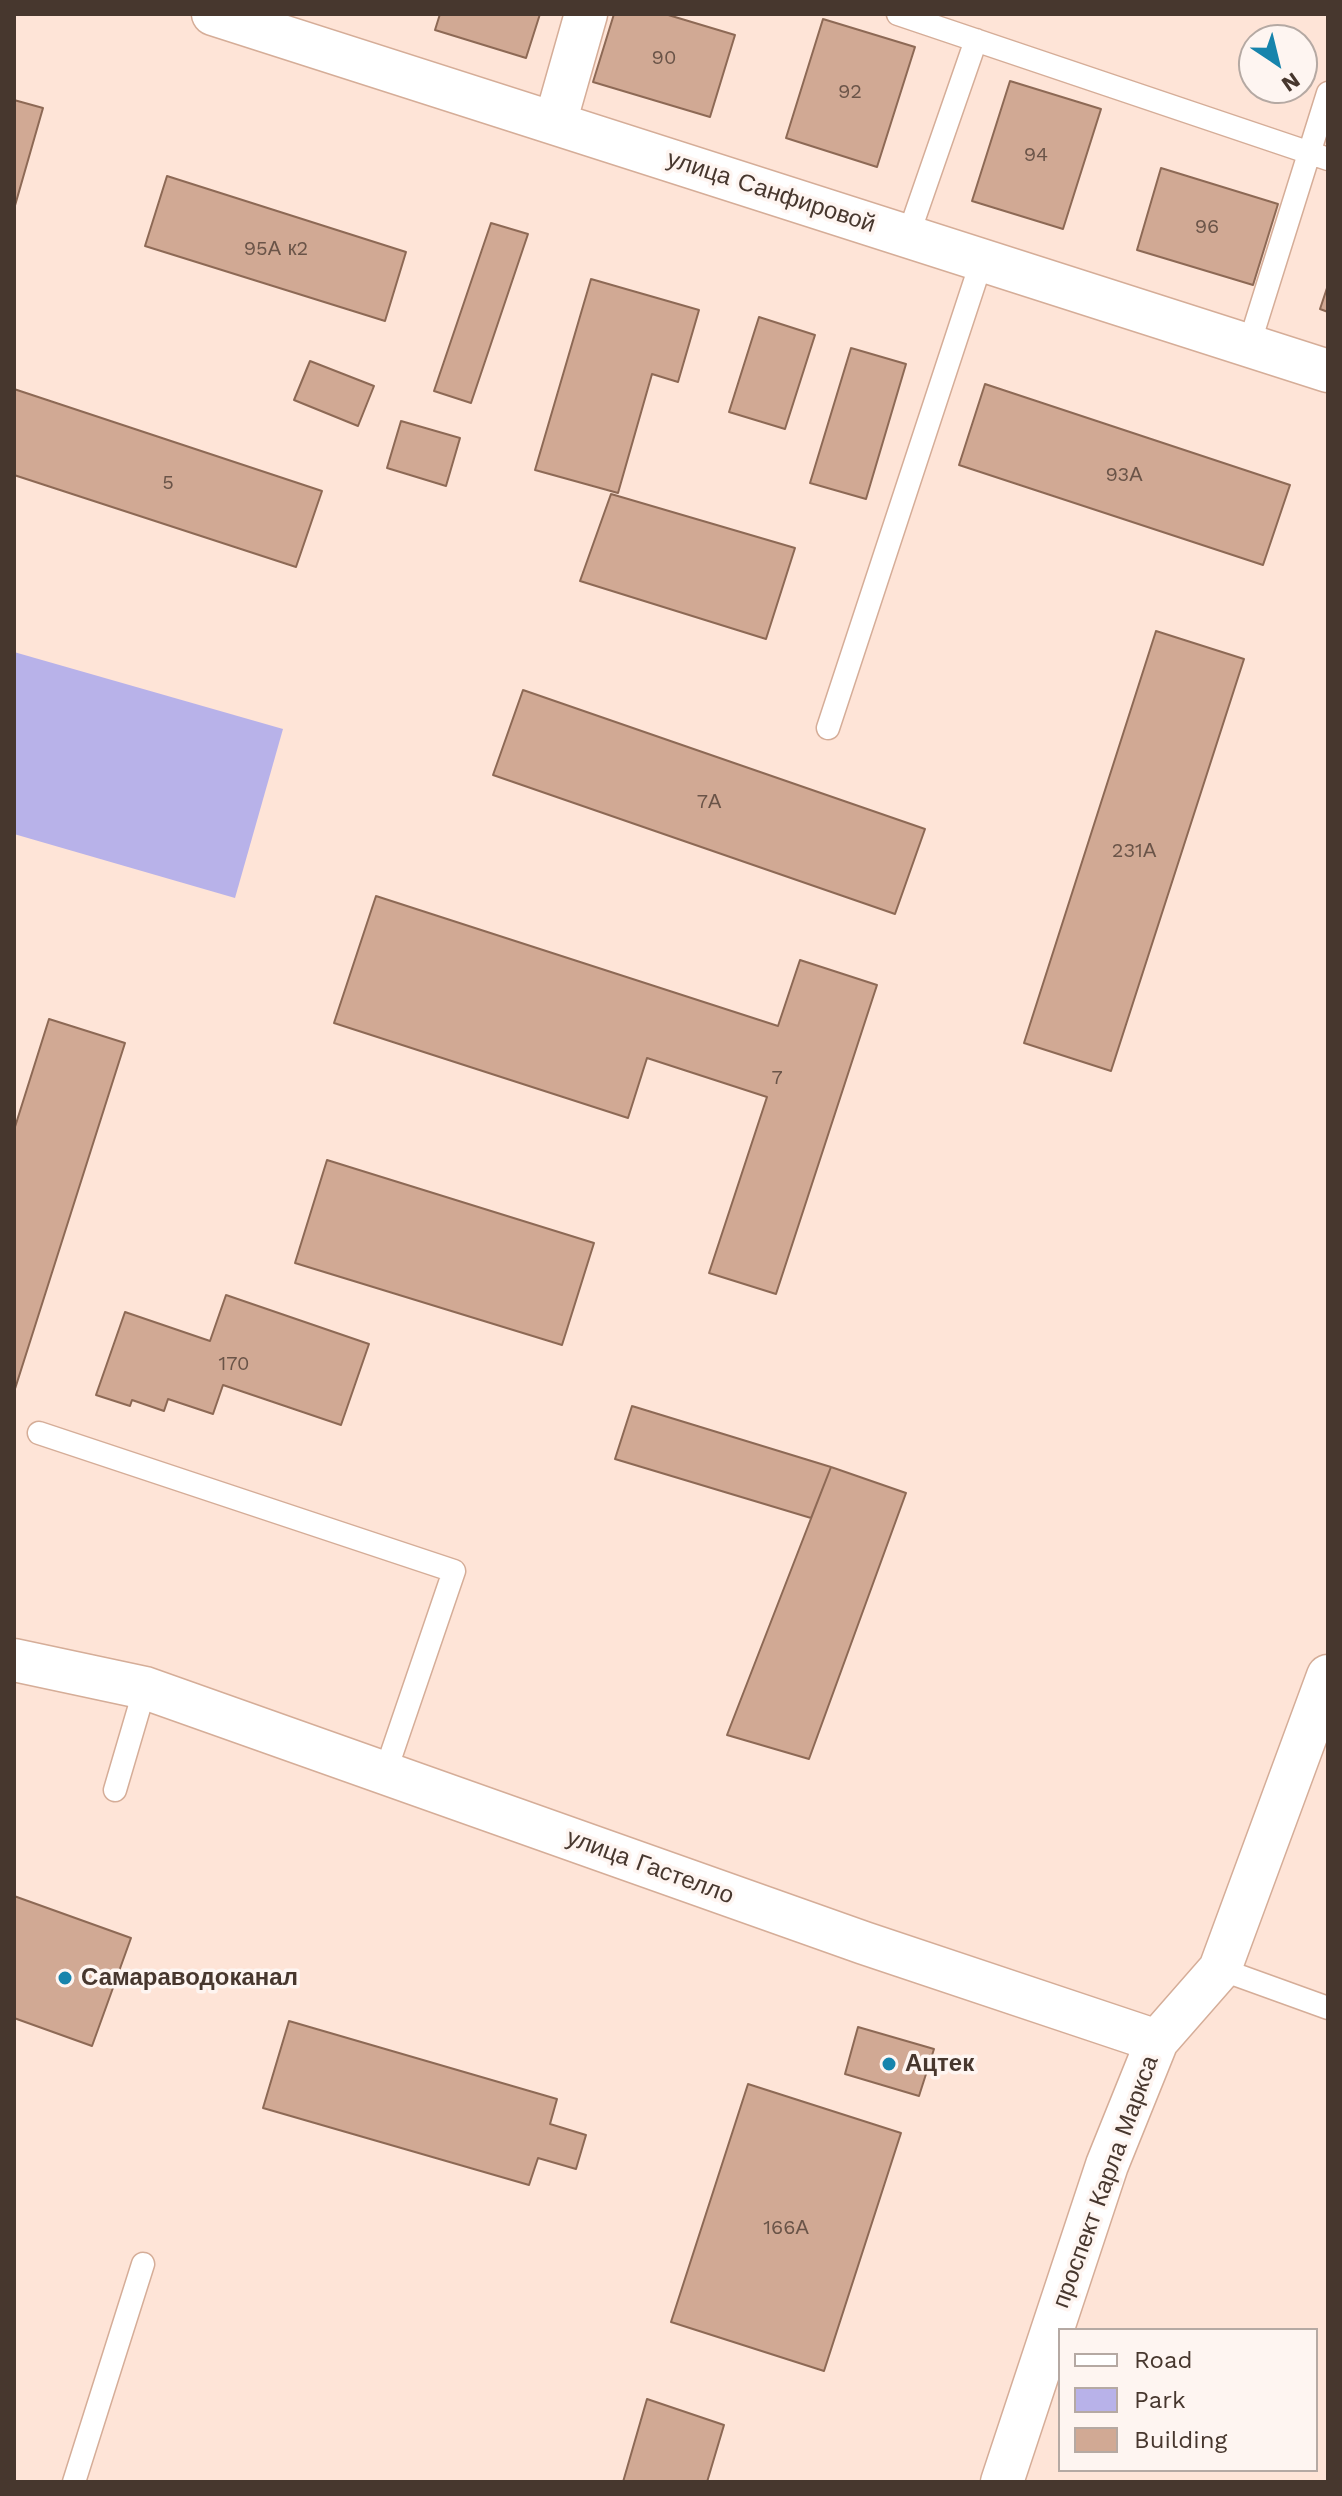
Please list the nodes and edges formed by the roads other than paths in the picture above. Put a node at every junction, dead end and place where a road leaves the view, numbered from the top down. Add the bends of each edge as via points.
1 (213, 14) edge
2 (586, 14) edge
3 (898, 14) edge
4 (976, 40) junction
5 (1328, 93) edge
6 (555, 123) junction
7 (1319, 156) edge
8 (908, 236) junction
9 (982, 260) junction
10 (1249, 345) junction
11 (1328, 371) edge
12 (828, 728) dead end
13 (39, 1433) dead end
14 (14, 1660) edge
15 (1328, 1676) edge
16 (145, 1688) junction
17 (385, 1773) junction
18 (115, 1790) dead end
19 (1220, 1969) junction
20 (1328, 2008) edge
21 (1157, 2041) junction
22 (143, 2264) dead end
23 (74, 2482) edge
24 (1002, 2482) edge

1 - 6 street, улица Санфировой
2 - 6 street
3 - 4 lane
4 - 7 lane
4 - 8 lane
5 - 7 lane
6 - 8 street, улица Санфировой
7 - 10 lane
8 - 9 street, улица Санфировой
9 - 10 street, улица Санфировой
9 - 12 lane
10 - 11 street, улица Санфировой
13 - 17 lane via 454,1571
14 - 16 street, улица Гастелло
15 - 19 street, проспект Карла Маркса
16 - 17 street, улица Гастелло
16 - 18 lane
17 - 21 street, улица Гастелло
19 - 20 lane
19 - 21 street, проспект Карла Маркса
21 - 24 street, проспект Карла Маркса via 1107,2165
22 - 23 lane

